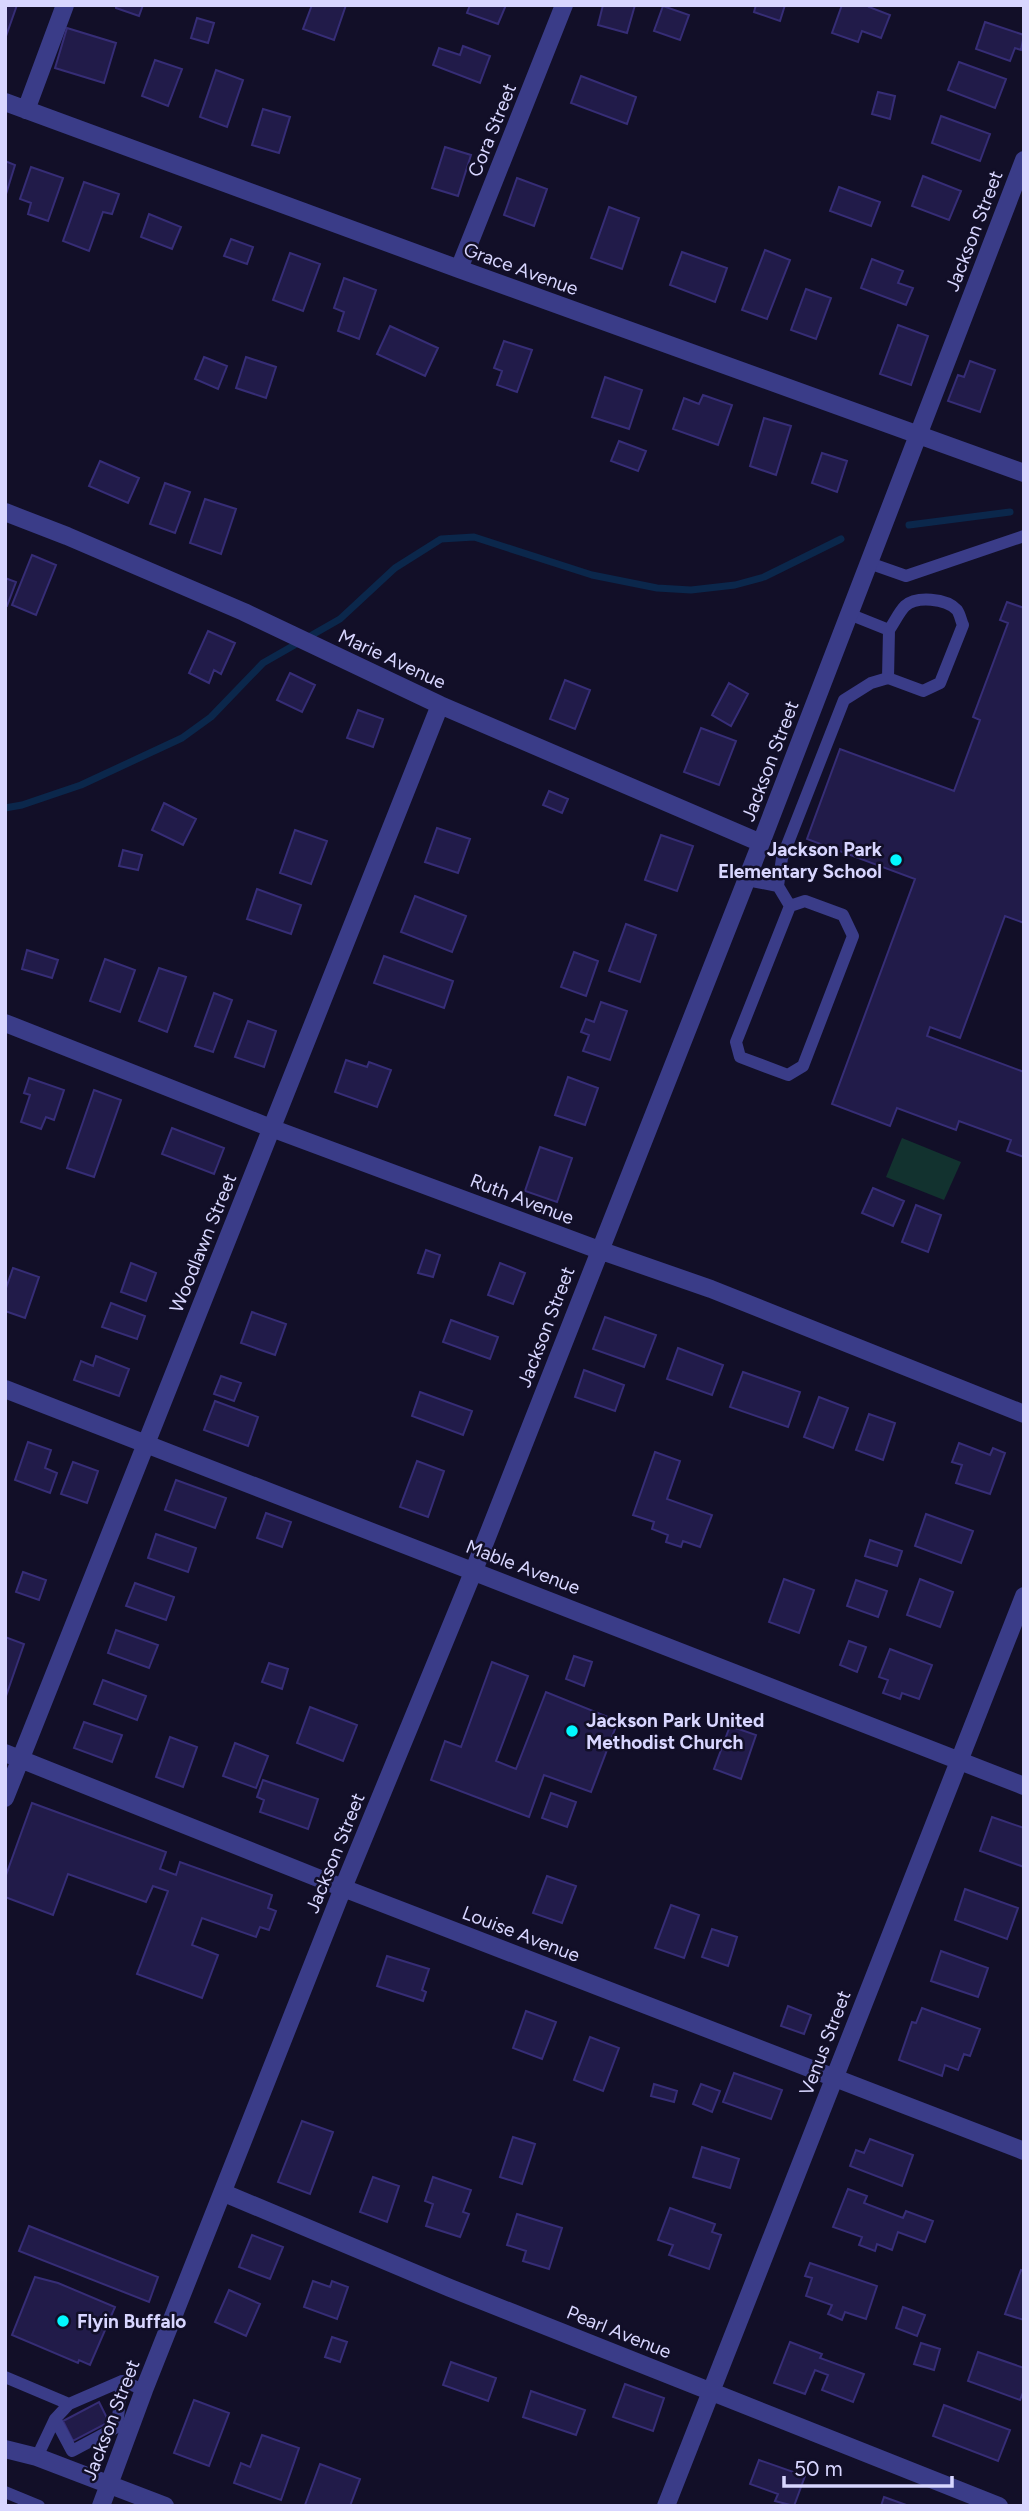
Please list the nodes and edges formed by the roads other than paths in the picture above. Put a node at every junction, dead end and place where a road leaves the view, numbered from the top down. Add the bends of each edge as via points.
1 (65, 5) edge
2 (564, 5) edge
3 (5, 102) edge
4 (26, 110) junction
5 (1024, 160) edge
6 (459, 269) junction
7 (918, 435) junction
8 (1024, 473) edge
9 (5, 512) edge
10 (1024, 536) edge
11 (869, 563) junction
12 (849, 614) junction
13 (890, 630) junction
14 (888, 678) junction
15 (440, 705) junction
16 (761, 843) junction
17 (747, 880) junction
18 (778, 886) junction
19 (790, 906) junction
20 (5, 1023) edge
21 (271, 1128) junction
22 (599, 1250) junction
23 (5, 1389) edge
24 (1024, 1414) edge
25 (145, 1444) junction
26 (474, 1570) junction
27 (1024, 1596) edge
28 (13, 1756) edge
29 (958, 1760) junction
30 (1024, 1786) edge
31 (5, 1798) edge
32 (343, 1888) junction
33 (835, 2077) junction
34 (1024, 2151) edge
35 (224, 2193) junction
36 (5, 2377) edge
37 (122, 2381) junction
38 (144, 2390) junction
39 (711, 2391) junction
40 (69, 2404) junction
41 (55, 2419) junction
42 (5, 2449) edge
43 (37, 2458) junction
44 (109, 2486) junction
45 (5, 2492) edge
46 (39, 2506) edge
47 (101, 2506) edge
48 (165, 2506) edge
49 (666, 2506) edge
50 (999, 2506) edge

1 - 4 street
2 - 6 street, Cora Street
3 - 4 street, Grace Avenue
4 - 6 street, Grace Avenue
5 - 7 street, Jackson Street
6 - 7 street, Grace Avenue
7 - 8 street, Grace Avenue
7 - 11 street, Jackson Street
9 - 15 street, Marie Avenue via 288,633
10 - 11 lane via 906,576
11 - 12 street, Jackson Street
12 - 13 lane
12 - 16 street, Jackson Street
13 - 14 lane
13 - 14 lane via 905,606 916,600 947,603 957,610 963,625 940,683 923,691
14 - 18 lane via 844,700 782,858
15 - 16 street, Marie Avenue
15 - 21 street, Woodlawn Street
16 - 17 street, Jackson Street
17 - 18 lane
17 - 22 street, Jackson Street
18 - 19 lane
19 - 19 lane via 736,1042 740,1057 788,1075 803,1066 853,936 843,915 805,901
20 - 21 street, Ruth Avenue
21 - 22 street, Ruth Avenue
21 - 25 street, Woodlawn Street
22 - 24 street, Ruth Avenue via 711,1289
22 - 26 street, Jackson Street
23 - 25 street, Mable Avenue
25 - 26 street, Mable Avenue
25 - 28 street, Woodlawn Street
26 - 29 street, Mable Avenue
26 - 32 street, Jackson Street
27 - 29 street, Venus Street
28 - 31 street, Woodlawn Street
28 - 32 street, Louise Avenue
29 - 30 street, Mable Avenue
29 - 33 street, Venus Street
32 - 33 street, Louise Avenue
32 - 35 street, Jackson Street
33 - 34 street, Louise Avenue
33 - 39 street, Venus Street
35 - 38 street, Jackson Street
35 - 39 street, Pearl Avenue
36 - 40 lane
37 - 38 lane
37 - 40 lane
37 - 41 lane via 117,2427 72,2451
38 - 44 street, Jackson Street
39 - 49 street, Venus Street
39 - 50 street, Pearl Avenue
40 - 41 lane
41 - 43 lane
42 - 43 street
43 - 44 street
44 - 47 street, Jackson Street
44 - 48 street
45 - 46 lane

